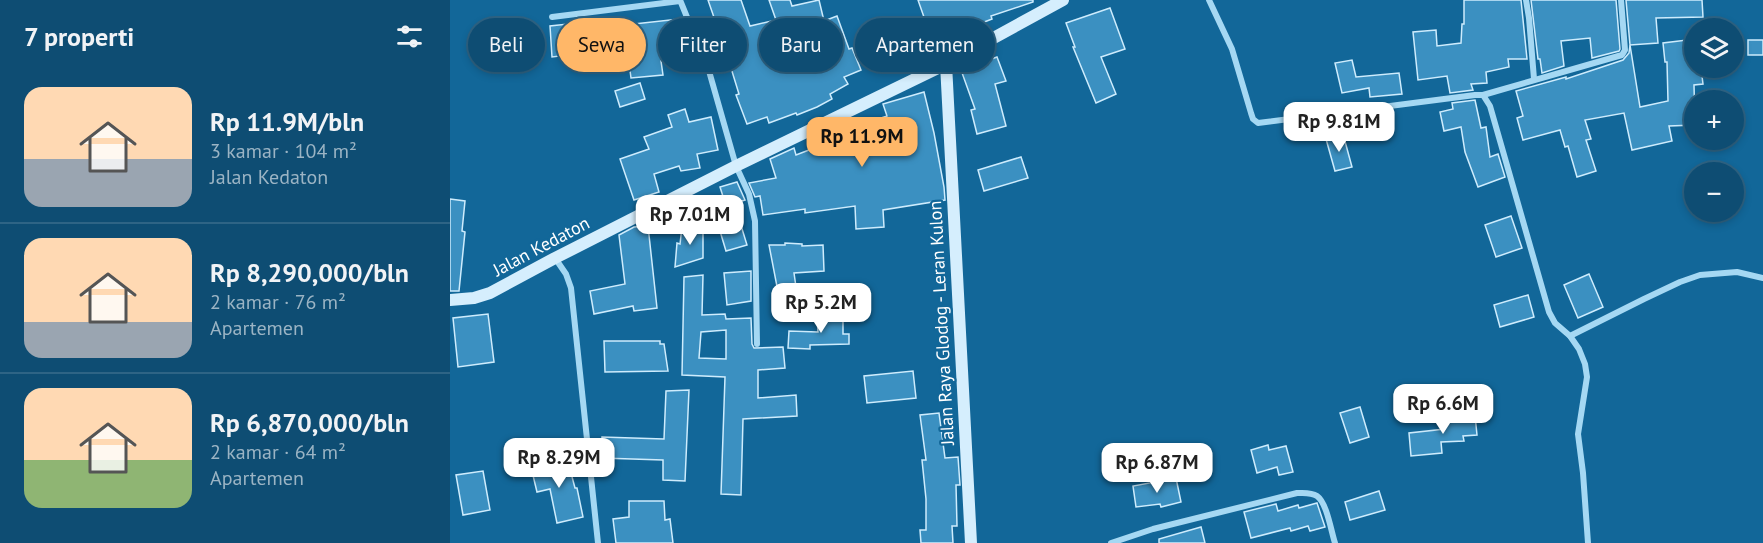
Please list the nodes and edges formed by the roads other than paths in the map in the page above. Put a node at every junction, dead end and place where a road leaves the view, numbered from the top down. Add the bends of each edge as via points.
1 (680, 0) edge
2 (1063, 0) edge
3 (1209, 0) edge
4 (1526, 0) edge
5 (1621, 0) edge
6 (552, 17) dead end
7 (995, 37) edge
8 (930, 72) edge
9 (946, 72) edge
10 (1534, 79) junction
11 (1482, 95) junction
12 (736, 166) junction
13 (555, 258) junction
14 (1763, 279) edge
15 (450, 300) edge
16 (1570, 336) junction
17 (757, 344) dead end
18 (598, 543) edge
19 (971, 543) edge
20 (1111, 543) edge
21 (1335, 543) edge
22 (1588, 543) edge

1 - 6 street
1 - 12 street via 709,71
2 - 7 street, Jalan Kedaton
3 - 11 street via 1232,49 1253,119 1258,123
4 - 10 street
5 - 10 street via 1625,50 1622,55
8 - 12 street, Jalan Kedaton
9 - 19 street, Jalan Raya Glodog - Leran Kulon
10 - 11 street
11 - 16 street via 1490,106 1549,312
12 - 13 street, Jalan Kedaton
12 - 17 street via 756,221
13 - 15 street, Jalan Kedaton via 490,293
13 - 18 street via 571,288
14 - 16 street via 1737,272 1700,275
16 - 22 street via 1585,364 1587,377 1578,434
20 - 21 street via 1153,529 1308,492 1318,496 1325,506

